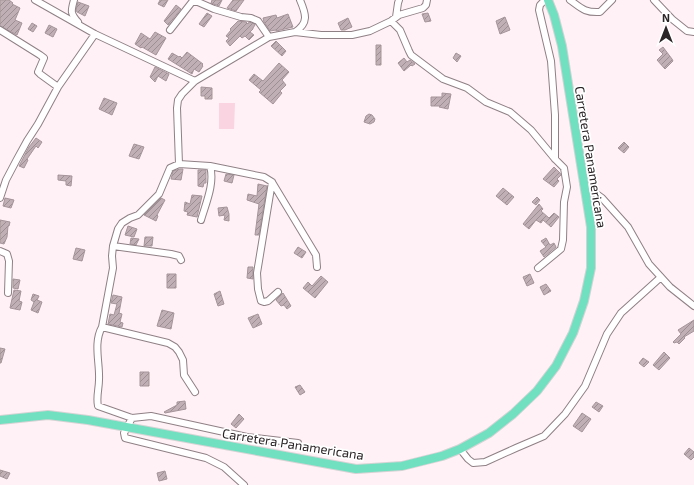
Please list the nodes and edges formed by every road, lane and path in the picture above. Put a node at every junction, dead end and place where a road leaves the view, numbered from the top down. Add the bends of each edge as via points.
1 (34, 0) edge
2 (74, 0) edge
3 (300, 0) edge
4 (399, 0) edge
5 (427, 0) edge
6 (547, 0) edge
7 (570, 0) edge
8 (612, 0) edge
9 (654, 0) edge
10 (394, 19) junction
11 (84, 28) junction
12 (0, 30) edge
13 (170, 30) dead end
14 (295, 32) junction
15 (694, 32) edge
16 (95, 34) junction
17 (269, 37) junction
18 (195, 81) junction
19 (58, 87) junction
20 (555, 159) junction
21 (179, 164) junction
22 (210, 166) junction
23 (272, 182) junction
24 (584, 185) junction
25 (0, 198) edge
26 (202, 220) dead end
27 (113, 246) junction
28 (0, 251) edge
29 (181, 260) dead end
30 (317, 267) dead end
31 (538, 268) dead end
32 (660, 276) junction
33 (278, 292) dead end
34 (8, 293) dead end
35 (694, 306) edge
36 (102, 327) junction
37 (195, 392) dead end
38 (132, 418) junction
39 (0, 420) edge
40 (126, 427) junction
41 (298, 443) dead end
42 (460, 449) junction
43 (244, 485) edge

1 - 11 street
2 - 11 street via 71,12
3 - 14 street via 305,18 302,27
4 - 10 street
5 - 10 street via 423,8
6 - 20 street via 540,5 539,10 551,61
6 - 24 highway, Carretera Panamericana via 554,15 562,46
7 - 8 street via 591,12 600,12
9 - 15 street via 677,23 687,31
10 - 14 street via 352,35
10 - 20 street via 411,55 443,80 467,88 486,102 510,112 531,130
11 - 16 street
12 - 19 street via 44,58 38,72
13 - 17 street via 192,2 195,2 258,21
14 - 17 street
16 - 18 street
16 - 19 street
17 - 18 street
18 - 21 street via 178,100
19 - 25 street via 6,180
20 - 31 street via 564,168 567,187 563,240 561,249
21 - 22 street
21 - 27 street via 170,168 159,194 138,215 122,223
22 - 23 street
22 - 26 street via 213,174
23 - 30 street via 316,255
23 - 33 street via 257,273 261,301 268,301
24 - 32 street via 602,198 628,227 649,264
24 - 42 highway, Carretera Panamericana via 591,227 590,268 584,301 573,332 556,366 537,391 507,419
27 - 29 street via 171,254 179,256
27 - 36 street via 113,268
28 - 34 street via 7,254 10,261
32 - 35 street
32 - 42 street via 621,313 607,334 585,386 565,414 544,436 485,462 473,463
36 - 37 street via 168,343 175,347 183,360 184,375
36 - 38 street via 97,340 98,406
38 - 40 street
38 - 41 street via 151,416 247,437
39 - 40 highway, Carretera Panamericana via 48,415
40 - 42 highway, Carretera Panamericana via 356,469 402,466
40 - 43 street via 125,438 206,458 224,467

